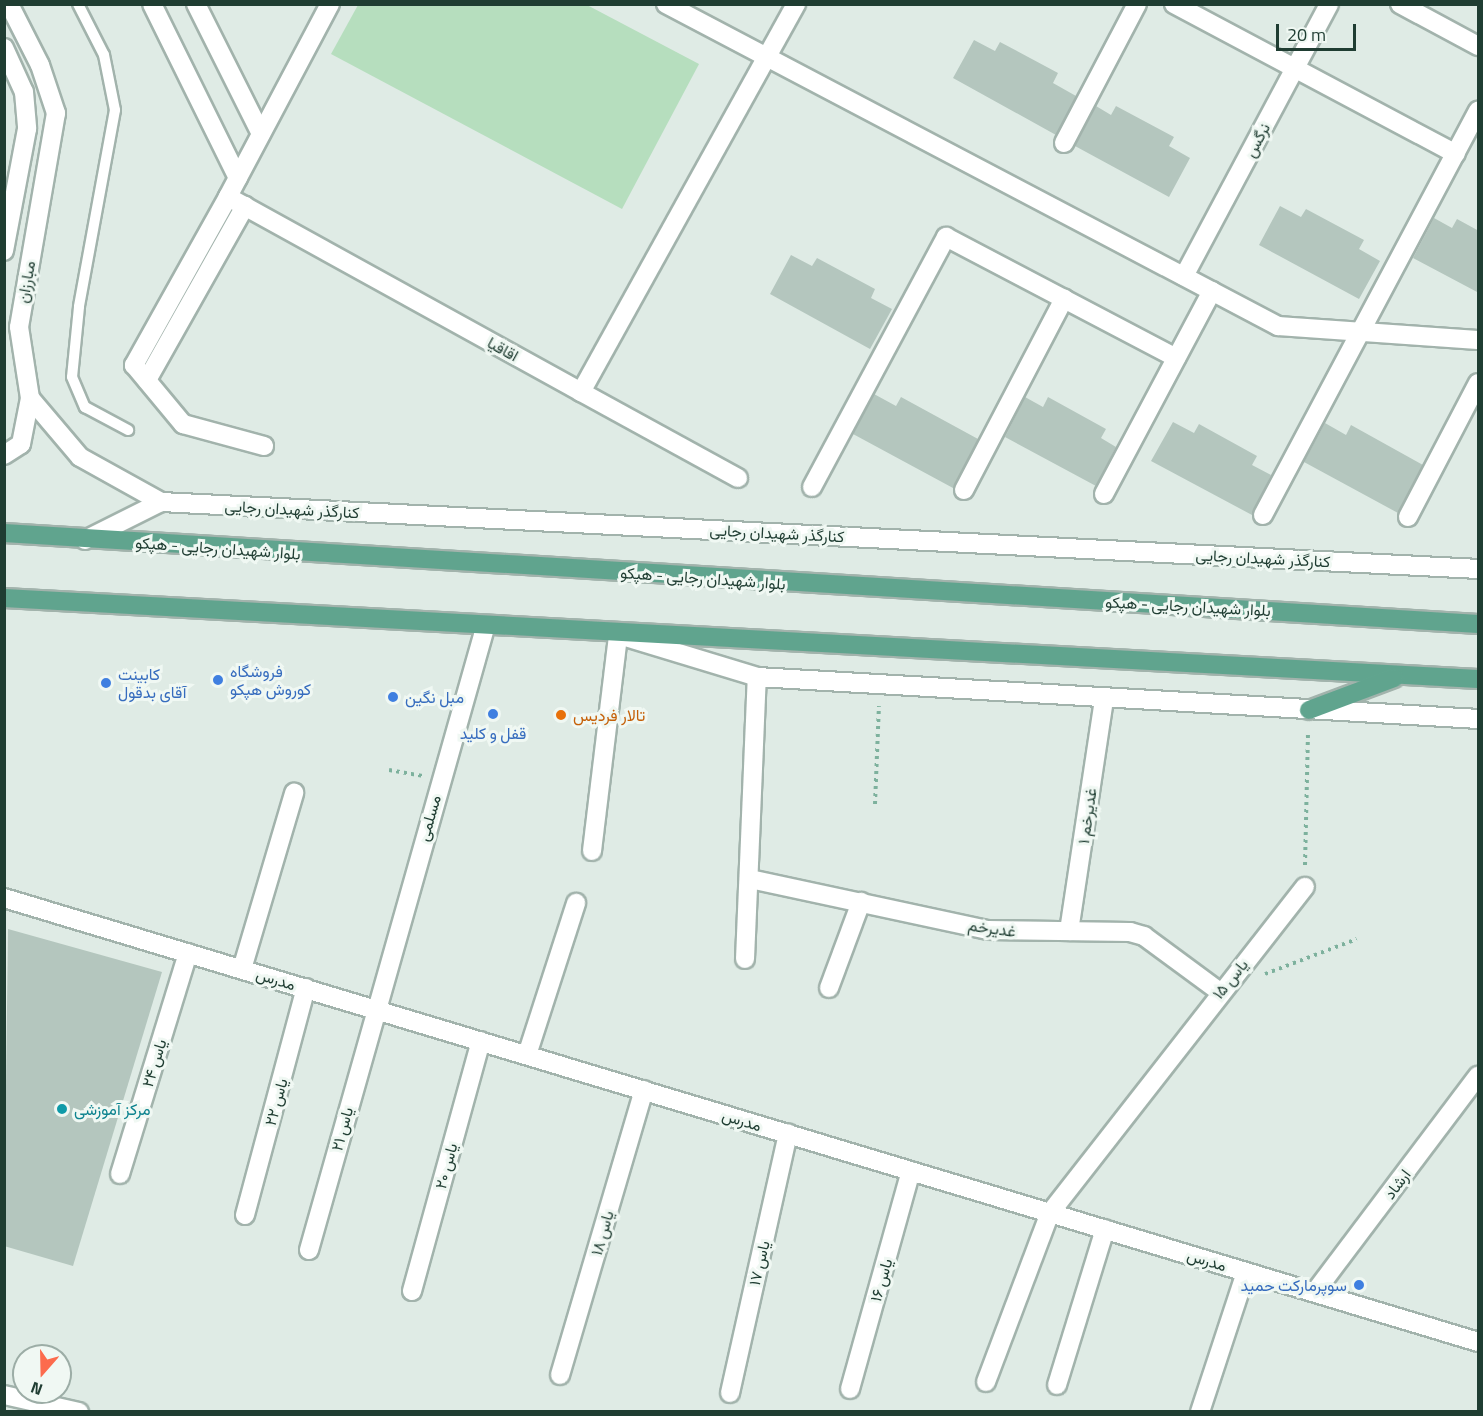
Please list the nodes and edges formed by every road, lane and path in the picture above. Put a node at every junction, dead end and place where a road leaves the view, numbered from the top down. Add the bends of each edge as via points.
1 (9, 4) edge
2 (78, 4) edge
3 (152, 4) edge
4 (196, 4) edge
5 (330, 4) edge
6 (666, 4) edge
7 (796, 4) edge
8 (1137, 4) edge
9 (1173, 4) edge
10 (1329, 4) edge
11 (1400, 4) edge
12 (1479, 46) edge
13 (4, 48) edge
14 (766, 57) junction
15 (1295, 69) junction
16 (1479, 111) edge
17 (261, 134) junction
18 (1064, 143) dead end
19 (1456, 154) junction
20 (238, 177) junction
21 (228, 196) junction
22 (245, 206) junction
23 (4, 251) edge
24 (1184, 276) junction
25 (1212, 291) junction
26 (1064, 299) junction
27 (1361, 332) junction
28 (1479, 340) edge
29 (1176, 358) junction
30 (147, 380) junction
31 (1479, 383) edge
32 (580, 392) junction
33 (30, 398) junction
34 (128, 430) dead end
35 (264, 446) dead end
36 (4, 455) edge
37 (738, 478) dead end
38 (812, 487) dead end
39 (964, 490) dead end
40 (1104, 494) dead end
41 (161, 502) junction
42 (1263, 515) dead end
43 (1408, 517) dead end
44 (4, 533) edge
45 (85, 540) junction
46 (1479, 569) edge
47 (4, 598) edge
48 (1479, 624) edge
49 (485, 628) junction
50 (618, 635) junction
51 (1401, 675) junction
52 (757, 677) junction
53 (1479, 679) edge
54 (880, 687) junction
55 (1104, 700) junction
56 (1309, 710) junction
57 (1479, 719) edge
58 (389, 770) dead end
59 (440, 780) junction
60 (294, 793) dead end
61 (875, 804) dead end
62 (592, 850) dead end
63 (750, 879) junction
64 (1305, 887) joint
65 (4, 897) edge
66 (861, 902) junction
67 (576, 903) dead end
68 (1069, 931) junction
69 (1357, 939) dead end
70 (188, 953) junction
71 (745, 959) dead end
72 (242, 969) junction
73 (1262, 976) dead end
74 (829, 987) dead end
75 (306, 988) junction
76 (1220, 992) junction
77 (375, 1009) junction
78 (481, 1041) junction
79 (527, 1055) junction
80 (1479, 1076) edge
81 (644, 1090) junction
82 (788, 1133) junction
83 (911, 1171) junction
84 (120, 1174) dead end
85 (1050, 1213) junction
86 (245, 1215) dead end
87 (1105, 1229) junction
88 (309, 1250) dead end
89 (1246, 1272) junction
90 (412, 1291) dead end
91 (1315, 1292) junction
92 (1479, 1342) edge
93 (560, 1375) dead end
94 (986, 1382) dead end
95 (1057, 1385) dead end
96 (850, 1389) dead end
97 (730, 1393) dead end
98 (4, 1395) edge
99 (79, 1412) edge
100 (1200, 1412) edge

1 - 33 street, مبارزان via 39,65 56,113 19,327
2 - 34 lane via 104,55 115,110 79,307 72,377 85,407
3 - 20 street
4 - 17 street
5 - 17 street
6 - 14 street
7 - 14 street
8 - 18 street
9 - 15 street
10 - 15 street, نرگس
11 - 12 street
13 - 23 street, مبارزان via 24,92 27,129
14 - 24 street
14 - 32 street
15 - 19 street
15 - 24 street, نرگس
16 - 19 street
17 - 20 street
19 - 27 street
20 - 21 street
21 - 22 street, اقاقیا
21 - 30 street via 134,365
22 - 30 street
22 - 32 street, اقاقیا
24 - 25 street
25 - 27 street via 1278,326
25 - 29 street
26 - 29 street
26 - 38 street via 946,237
26 - 39 street
27 - 28 street
27 - 42 street
29 - 40 street
30 - 35 street via 183,424
31 - 43 street
32 - 37 street, اقاقیا
33 - 36 street via 21,444
33 - 41 street via 80,457
41 - 45 street, کنارگذر شهیدان رجایی
41 - 46 street, کنارگذر شهیدان رجایی
44 - 45 main road, بلوار شهیدان رجایی - هپکو
45 - 48 main road, بلوار شهیدان رجایی - هپکو
47 - 49 main road
49 - 50 main road
49 - 59 street, مسلمی
50 - 51 main road
50 - 52 street
50 - 62 street
51 - 53 main road
51 - 56 main road
52 - 54 street
52 - 63 street
54 - 55 street
54 - 61 path
55 - 56 street
55 - 68 street, غدیرخم ۱
56 - 57 street
56 - 64 path
58 - 59 path
59 - 77 street, مسلمی
60 - 72 street
63 - 66 street, غدیرخم
63 - 71 street
64 - 76 street, یاس ۱۵
65 - 70 street, مدرس
66 - 68 street, غدیرخم via 988,930
66 - 74 street
67 - 79 street
68 - 76 street, غدیرخم via 1144,936
69 - 73 path
70 - 72 street, مدرس
70 - 84 street, یاس ۲۴
72 - 75 street, مدرس
75 - 77 street, مدرس
75 - 86 street, یاس ۲۲
76 - 85 street, یاس ۱۵
77 - 78 street, مدرس
77 - 88 street, یاس ۲۱
78 - 79 street, مدرس
78 - 90 street, یاس ۲۰
79 - 81 street, مدرس
80 - 91 street, ارشاد
81 - 82 street, مدرس
81 - 93 street, یاس ۱۸
82 - 83 street, مدرس
82 - 97 street, یاس ۱۷
83 - 85 street, مدرس
83 - 96 street, یاس ۱۶
85 - 87 street, مدرس
85 - 94 street, یاس ۱۵
87 - 89 street, مدرس
87 - 95 street
89 - 91 street, مدرس
89 - 100 street
91 - 92 street, مدرس
98 - 99 street

